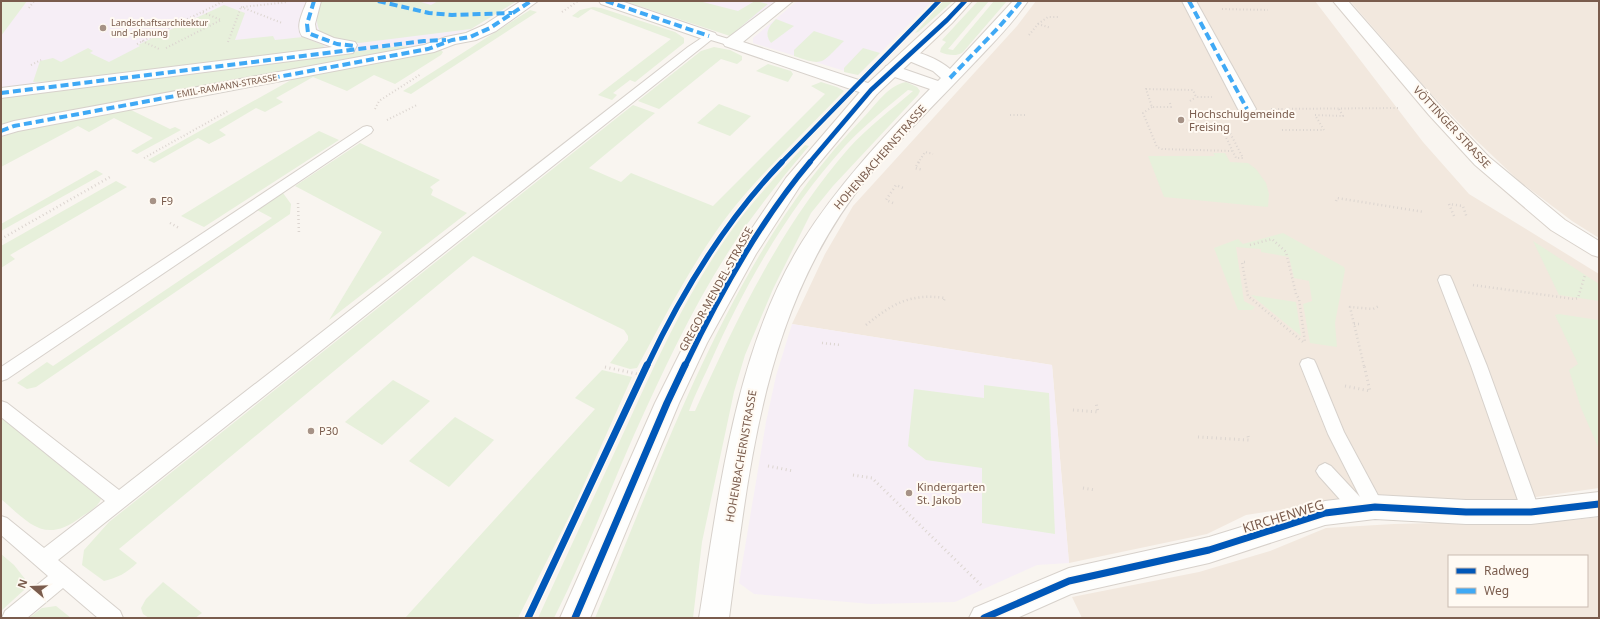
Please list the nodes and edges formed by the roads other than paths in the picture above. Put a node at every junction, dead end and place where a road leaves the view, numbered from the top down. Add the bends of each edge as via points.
1 (314, 1) edge
2 (530, 1) edge
3 (606, 1) edge
4 (786, 1) edge
5 (965, 1) edge
6 (1021, 1) edge
7 (1340, 1) edge
8 (1191, 5) edge
9 (710, 36) junction
10 (452, 40) junction
11 (731, 43) junction
12 (391, 45) junction
13 (900, 63) junction
14 (945, 82) junction
15 (871, 90) junction
16 (1, 93) edge
17 (1247, 109) road end
18 (367, 130) road end
19 (1, 131) edge
20 (1599, 250) edge
21 (1445, 280) road end
22 (1308, 364) dead end
23 (1, 375) edge
24 (1, 408) edge
25 (1325, 471) dead end
26 (119, 501) junction
27 (1599, 504) edge
28 (1367, 508) junction
29 (1531, 512) junction
30 (1, 524) edge
31 (44, 560) junction
32 (63, 576) junction
33 (995, 614) edge
34 (12, 618) edge
35 (113, 618) edge
36 (575, 618) edge
37 (714, 618) edge

1 - 12 street, EMIL-RAMANN-STRASSE via 307,24 308,33 337,44
2 - 10 street, EMIL-RAMANN-STRASSE via 490,28 470,37
3 - 9 street
4 - 11 street
5 - 13 street, GREGOR-MENDEL-STRASSE
6 - 14 street, HOHENBACHERNSTRASSE via 1000,27
7 - 20 street, VÖTTINGER STRASSE via 1482,161 1558,225
8 - 17 street
9 - 11 lane
9 - 26 lane
10 - 12 street, EMIL-RAMANN-STRASSE
10 - 19 street, EMIL-RAMANN-STRASSE via 428,49
11 - 15 street
12 - 16 street, EMIL-RAMANN-STRASSE
13 - 14 street
13 - 15 street, GREGOR-MENDEL-STRASSE
14 - 37 street, HOHENBACHERNSTRASSE via 841,199 808,248 776,317 752,391 738,462
15 - 36 street, GREGOR-MENDEL-STRASSE via 792,182 747,250 721,296 667,403
18 - 23 lane
21 - 29 lane
22 - 28 lane
24 - 26 lane
25 - 28 lane
26 - 31 lane
27 - 29 street, KIRCHENWEG
28 - 29 street, KIRCHENWEG
28 - 33 street, KIRCHENWEG via 1325,513 1209,550 1069,581
30 - 31 lane
31 - 32 lane
32 - 34 lane
32 - 35 lane

